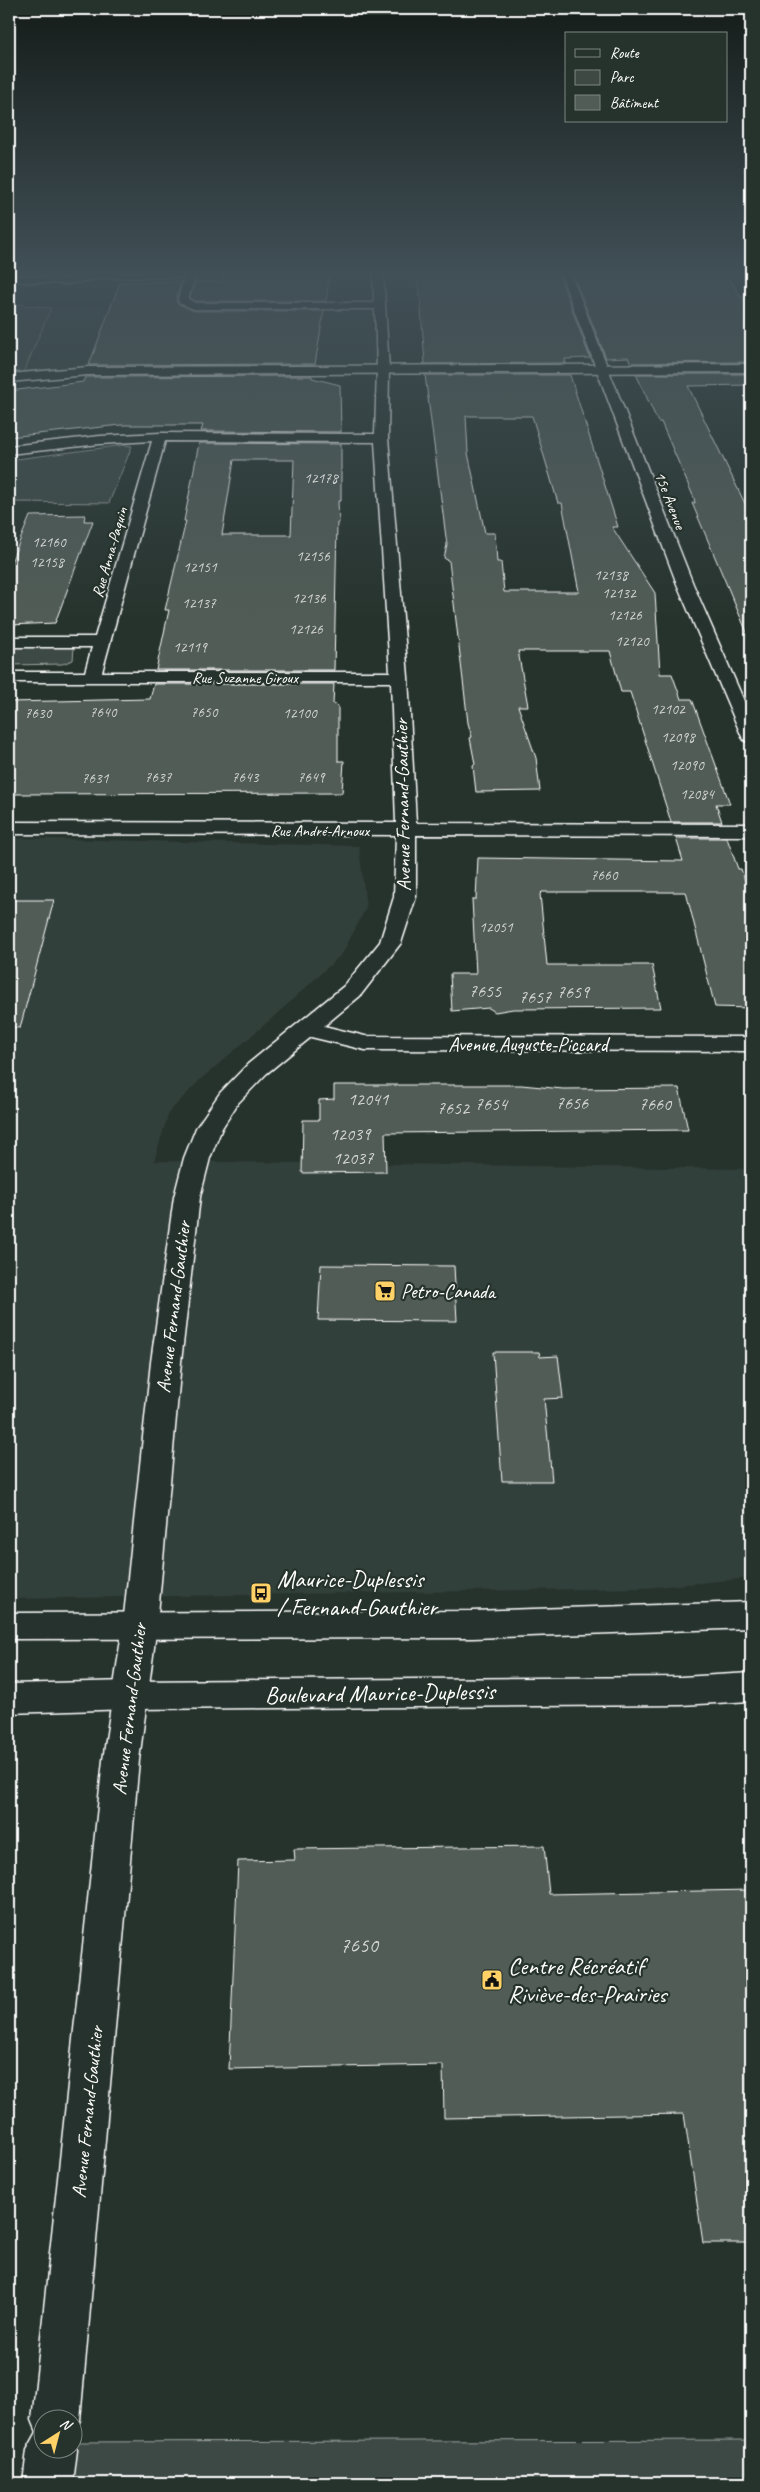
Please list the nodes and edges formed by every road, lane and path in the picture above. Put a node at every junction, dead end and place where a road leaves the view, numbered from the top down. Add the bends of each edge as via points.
1 (382, 388) edge
2 (609, 388) edge
3 (160, 437) junction
4 (381, 438) junction
5 (9, 450) edge
6 (9, 642) edge
7 (102, 642) junction
8 (9, 677) edge
9 (92, 677) junction
10 (399, 677) junction
11 (751, 737) edge
12 (9, 828) edge
13 (751, 830) edge
14 (406, 831) junction
15 (307, 1029) junction
16 (751, 1044) edge
17 (751, 1615) edge
18 (140, 1625) junction
19 (9, 1626) edge
20 (751, 1687) edge
21 (130, 1696) junction
22 (9, 1699) edge
23 (57, 2410) edge
24 (51, 2460) edge
25 (48, 2483) edge

1 - 4 street, Avenue Fernand-Gauthier
2 - 11 street, 15e Avenue via 685,584 737,685
3 - 4 street
3 - 5 street
3 - 7 street, Rue Anna-Paquin
4 - 10 street, Avenue Fernand-Gauthier
6 - 7 street
7 - 9 street, Rue Anna-Paquin
8 - 9 street, Rue Suzanne Giroux
9 - 10 street, Rue Suzanne Giroux
10 - 14 street, Avenue Fernand-Gauthier
12 - 14 street, Rue André-Arnoux
13 - 14 street, Rue André-Arnoux
14 - 15 street, Avenue Fernand-Gauthier via 405,897 390,943 352,991
15 - 16 street, Avenue Auguste-Piccard via 365,1044
15 - 18 street, Avenue Fernand-Gauthier via 257,1068 229,1098 209,1128 186,1197
17 - 18 street via 552,1622
18 - 19 street
18 - 21 street, Avenue Fernand-Gauthier
20 - 21 street, Boulevard Maurice-Duplessis via 681,1691
21 - 22 street, Boulevard Maurice-Duplessis
21 - 23 street, Avenue Fernand-Gauthier
24 - 25 street

